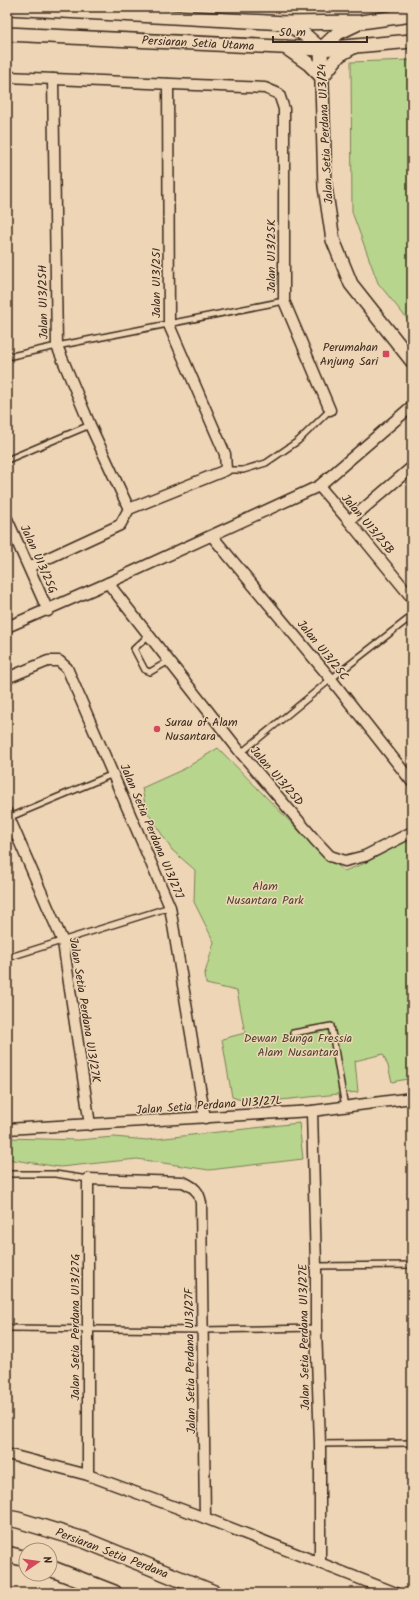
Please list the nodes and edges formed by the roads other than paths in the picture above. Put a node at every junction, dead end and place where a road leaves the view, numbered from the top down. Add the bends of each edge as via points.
1 (7, 8) edge
2 (412, 15) edge
3 (362, 22) junction
4 (286, 23) junction
5 (7, 34) edge
6 (412, 41) edge
7 (355, 46) junction
8 (285, 47) junction
9 (321, 49) junction
10 (7, 77) edge
11 (322, 77) junction
12 (53, 80) junction
13 (168, 84) junction
14 (284, 301) junction
15 (169, 325) junction
16 (57, 346) junction
17 (7, 358) edge
18 (411, 362) edge
19 (412, 406) edge
20 (330, 410) joint
21 (90, 424) junction
22 (7, 460) edge
23 (412, 467) edge
24 (226, 470) junction
25 (319, 486) junction
26 (129, 509) junction
27 (7, 519) edge
28 (350, 521) junction
29 (212, 536) junction
30 (29, 567) junction
31 (108, 583) junction
32 (412, 598) edge
33 (48, 610) junction
34 (412, 616) edge
35 (7, 627) edge
36 (149, 635) junction
37 (169, 661) junction
38 (7, 678) edge
39 (331, 679) junction
40 (241, 753) junction
41 (114, 773) junction
42 (412, 782) edge
43 (8, 816) edge
44 (412, 832) edge
45 (170, 907) junction
46 (63, 942) junction
47 (7, 958) edge
48 (293, 1034) dead end
49 (412, 1098) edge
50 (345, 1107) junction
51 (312, 1111) junction
52 (205, 1118) junction
53 (90, 1125) junction
54 (7, 1129) edge
55 (7, 1174) edge
56 (88, 1179) junction
57 (316, 1266) junction
58 (412, 1266) edge
59 (7, 1328) edge
60 (316, 1328) junction
61 (89, 1330) junction
62 (202, 1330) junction
63 (412, 1443) edge
64 (320, 1444) junction
65 (7, 1454) edge
66 (88, 1475) junction
67 (7, 1518) edge
68 (205, 1518) junction
69 (320, 1563) junction
70 (58, 1571) edge
71 (114, 1593) edge
72 (214, 1593) edge
73 (396, 1593) edge

1 - 4 street, Persiaran Setia Utama
2 - 3 street, Persiaran Setia Utama
3 - 4 street, Persiaran Setia Utama
3 - 9 street via 338,33
4 - 9 street via 306,35
5 - 8 street, Persiaran Setia Utama
6 - 7 street, Persiaran Setia Utama
7 - 9 street, Persiaran Setia Utama
7 - 11 street via 339,55
8 - 9 street, Persiaran Setia Utama
8 - 11 street
9 - 11 street, Jalan Setia Perdana U13/24
10 - 12 street
11 - 18 street, Jalan Setia Perdana U13/24 via 325,187 333,240 350,284
12 - 13 street
12 - 16 street, Jalan U13/25H
13 - 14 street, Jalan U13/25K via 265,88 279,94 284,109
13 - 15 street, Jalan U13/25I
14 - 15 lane
14 - 20 street, Jalan U13/25K
15 - 16 lane
15 - 24 street, Jalan U13/25I via 225,454
16 - 17 lane
16 - 21 street, Jalan U13/25H
19 - 25 street
20 - 24 lane via 298,441 266,463 243,470
21 - 22 lane
21 - 26 street, Jalan U13/25H
23 - 28 street
24 - 26 street
25 - 28 street, Jalan U13/25B
25 - 29 street
26 - 30 street via 120,525
27 - 30 street, Jalan U13/25G
28 - 32 street, Jalan U13/25B
29 - 31 street
29 - 39 street, Jalan U13/25C
30 - 33 street, Jalan U13/25G
31 - 33 street
31 - 36 street, Jalan U13/25D
33 - 35 street
34 - 39 lane
36 - 37 street, Jalan U13/25D
36 - 37 lane via 134,649 145,670 150,672
37 - 40 street, Jalan U13/25D
38 - 41 street, Jalan Setia Perdana U13/27J via 48,661 59,661 68,668
39 - 40 lane
39 - 42 street, Jalan U13/25C
40 - 44 street, Jalan U13/25D via 330,856 346,861 365,856
41 - 43 lane
41 - 45 street, Jalan Setia Perdana U13/27J
43 - 46 street, Jalan Setia Perdana U13/27K
45 - 46 lane
45 - 52 street, Jalan Setia Perdana U13/27J
46 - 47 lane
46 - 53 street, Jalan Setia Perdana U13/27K
48 - 50 lane via 330,1026
49 - 50 street, Jalan Setia Perdana U13/27L
50 - 51 street, Jalan Setia Perdana U13/27L
51 - 52 street, Jalan Setia Perdana U13/27L
51 - 57 street, Jalan Setia Perdana U13/27E
52 - 53 street, Jalan Setia Perdana U13/27L
53 - 54 street, Jalan Setia Perdana U13/27L
55 - 56 lane via 55,1174
56 - 61 street, Jalan Setia Perdana U13/27G
56 - 62 street, Jalan Setia Perdana U13/27F via 183,1182 194,1187 200,1195 201,1204
57 - 58 lane
57 - 60 street, Jalan Setia Perdana U13/27E
59 - 61 lane
60 - 62 lane
60 - 64 street, Jalan Setia Perdana U13/27E
61 - 62 lane
61 - 66 street, Jalan Setia Perdana U13/27G
62 - 68 street, Jalan Setia Perdana U13/27F
63 - 64 lane
64 - 69 street, Jalan Setia Perdana U13/27E
65 - 66 street
66 - 68 street
67 - 72 main road, Persiaran Setia Perdana via 84,1540
68 - 69 street
69 - 73 street
70 - 71 main road

